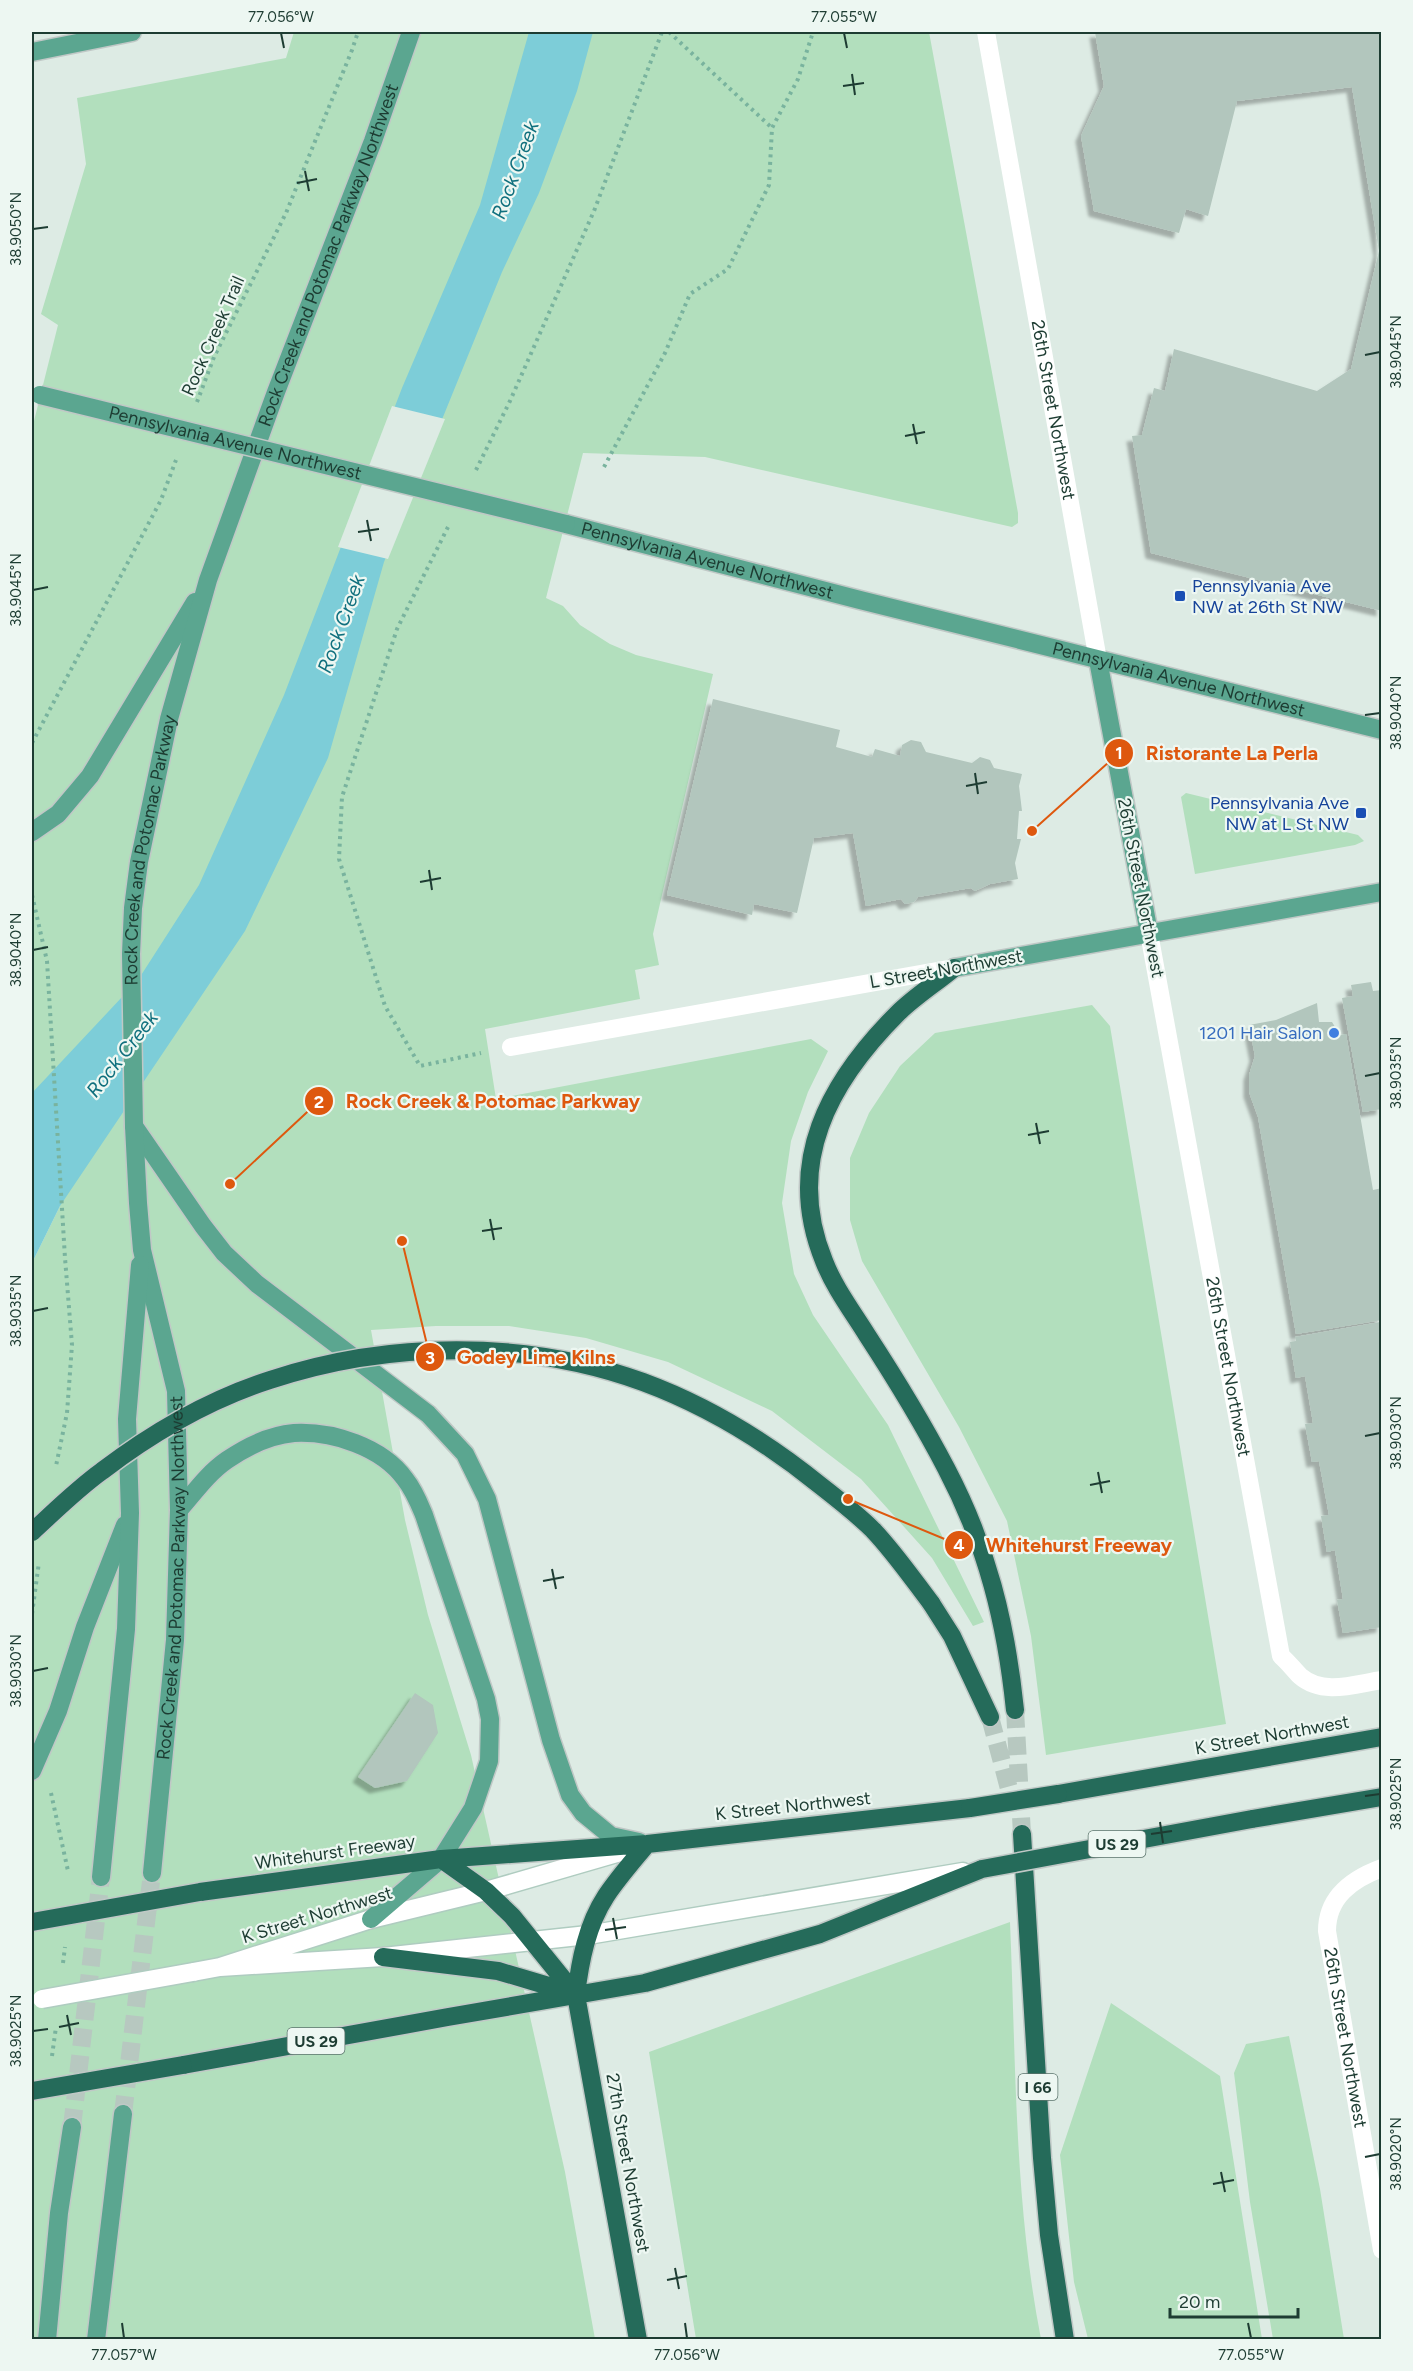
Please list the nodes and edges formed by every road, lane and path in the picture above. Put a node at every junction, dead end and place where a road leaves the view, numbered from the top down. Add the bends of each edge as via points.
1 (132, 32) edge
2 (358, 32) edge
3 (411, 32) edge
4 (663, 32) edge
5 (669, 32) edge
6 (813, 32) edge
7 (986, 32) edge
8 (32, 52) edge
9 (772, 128) junction
10 (36, 394) edge
11 (194, 412) dead end
12 (177, 456) dead end
13 (604, 467) dead end
14 (474, 474) dead end
15 (449, 525) dead end
16 (208, 580) junction
17 (1098, 660) junction
18 (1382, 730) edge
19 (32, 743) edge
20 (32, 832) edge
21 (1382, 892) edge
22 (32, 895) edge
23 (34, 916) edge
24 (1149, 933) junction
25 (954, 968) junction
26 (511, 1047) joint
27 (134, 1126) junction
28 (142, 1250) junction
29 (55, 1471) dead end
30 (179, 1510) junction
31 (130, 1513) junction
32 (32, 1532) edge
33 (39, 1561) dead end
34 (32, 1614) edge
35 (1277, 1638) joint
36 (1382, 1680) edge
37 (1016, 1710) tunnel mouth
38 (990, 1717) tunnel mouth
39 (1382, 1737) edge
40 (32, 1771) edge
41 (1382, 1797) edge
42 (1022, 1834) tunnel mouth
43 (646, 1844) junction
44 (441, 1859) junction
45 (1382, 1868) edge
46 (982, 1869) junction
47 (152, 1874) tunnel mouth
48 (101, 1877) tunnel mouth
49 (486, 1891) junction
50 (371, 1919) junction
51 (32, 1922) edge
52 (588, 1935) junction
53 (534, 1941) junction
54 (382, 1957) junction
55 (220, 1967) junction
56 (576, 1995) junction
57 (37, 2000) edge
58 (32, 2091) edge
59 (123, 2114) tunnel mouth
60 (72, 2127) tunnel mouth
61 (1382, 2250) edge
62 (638, 2338) edge
63 (47, 2340) edge
64 (96, 2340) edge
65 (1065, 2340) edge

1 - 8 main road
2 - 11 path, Rock Creek Trail via 286,213 214,357
3 - 16 main road, Rock Creek and Potomac Parkway Northwest
4 - 14 path via 594,211
5 - 9 path
6 - 9 path via 798,79
7 - 17 street, 26th Street Northwest
9 - 13 path via 769,185 728,269 690,294 665,353
10 - 17 main road, Pennsylvania Avenue Northwest, bridge
12 - 19 path via 161,500
15 - 26 path via 398,629 342,797 339,859 385,1006 420,1066
16 - 20 main road via 90,776 58,814
16 - 27 main road, Rock Creek and Potomac Parkway via 169,719 139,862 132,954
17 - 18 main road, Pennsylvania Avenue Northwest
17 - 24 main road, 26th Street Northwest
21 - 24 main road, L Street Northwest
22 - 23 path
23 - 29 path via 47,961 72,1345 67,1413
24 - 25 main road, L Street Northwest
24 - 35 street, 26th Street Northwest
25 - 26 street, L Street Northwest
25 - 37 highway via 900,1011 852,1063 834,1091 814,1146 810,1203 814,1230 828,1270 946,1467 969,1516 1000,1609
27 - 28 main road, Rock Creek and Potomac Parkway Northwest
27 - 43 main road via 224,1253 257,1284 428,1414 465,1454 487,1499 551,1740 570,1795 583,1813 611,1836
28 - 30 main road, Rock Creek and Potomac Parkway Northwest via 176,1391
28 - 31 main road, Rock Creek and Potomac Parkway Northwest via 127,1419
30 - 44 main road via 225,1461 270,1438 294,1433 320,1434 365,1447 404,1477 424,1515 490,1719 489,1761 473,1808
30 - 47 main road, Rock Creek and Potomac Parkway Northwest via 175,1640
31 - 40 main road via 85,1627 58,1711
31 - 48 main road, Rock Creek and Potomac Parkway Northwest via 126,1629
32 - 38 highway, bridge via 135,1447 224,1399 270,1380 323,1365 396,1353 451,1350 546,1358 642,1382 726,1420 807,1474 873,1530 931,1603 957,1645
33 - 34 path
35 - 36 street, K Street Northwest via 1281,1656 1302,1677 1321,1687
39 - 43 highway, K Street Northwest, bridge via 970,1809
41 - 46 highway, K Street Northwest / US 29, bridge
42 - 65 highway, I 66 via 1043,2169
43 - 44 highway, Whitehurst Freeway
43 - 49 street, K Street Northwest
43 - 52 highway via 606,1896
44 - 49 highway
44 - 50 main road
44 - 51 highway, Whitehurst Freeway, bridge via 200,1892
45 - 61 street, 26th Street Northwest via 1353,1882 1336,1899 1327,1917
46 - 52 street, K Street Northwest
46 - 56 highway, K Street Northwest / US 29 via 820,1934 645,1983
49 - 50 street, K Street Northwest
49 - 53 highway
50 - 55 street, K Street Northwest
52 - 53 street, K Street Northwest
52 - 56 highway
53 - 54 street, K Street Northwest
53 - 56 highway
54 - 55 street, K Street Northwest
54 - 56 highway via 498,1971
55 - 57 street, K Street Northwest, bridge
56 - 58 highway, US 29, bridge
56 - 62 highway, 27th Street Northwest
59 - 64 main road
60 - 63 main road

